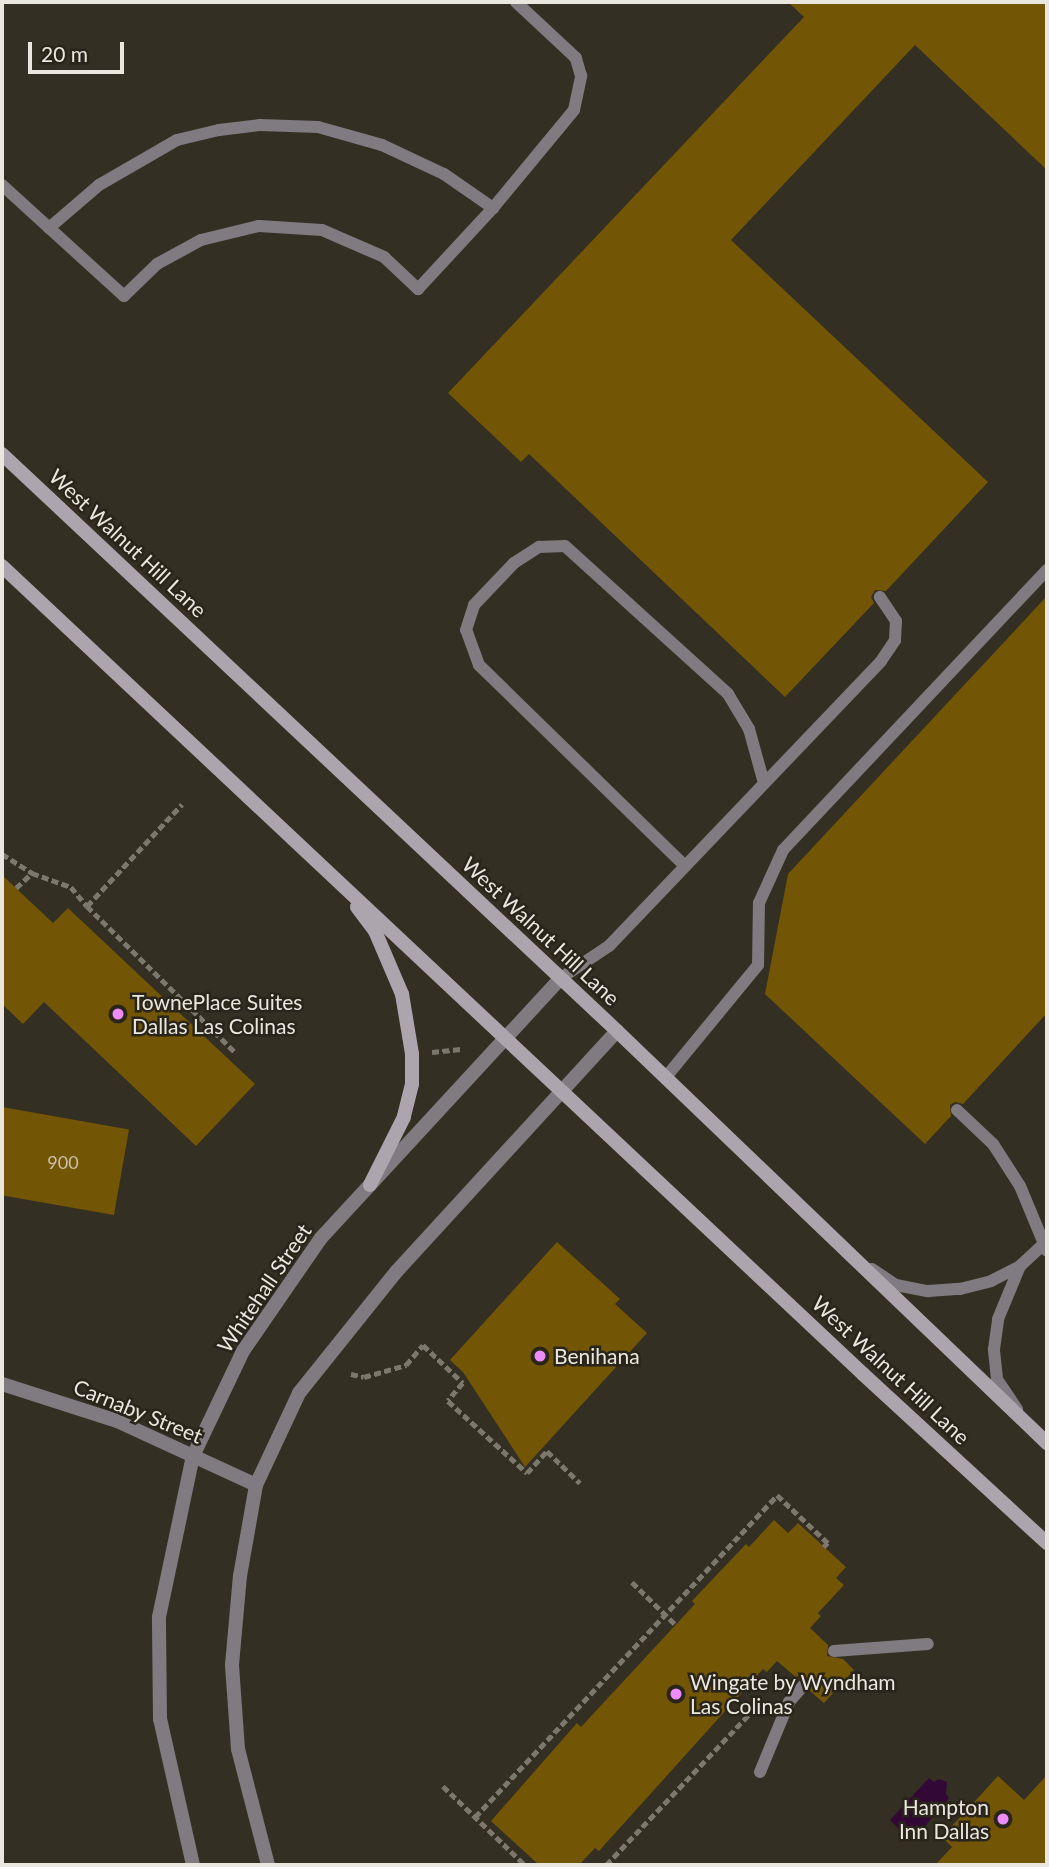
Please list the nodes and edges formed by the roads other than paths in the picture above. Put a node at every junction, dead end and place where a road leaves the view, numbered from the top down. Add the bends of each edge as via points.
1 (516, 2) edge
2 (2, 185) edge
3 (493, 208) junction
4 (49, 228) junction
5 (2, 454) edge
6 (2, 566) edge
7 (1047, 570) edge
8 (880, 597) dead end
9 (764, 783) junction
10 (685, 866) junction
11 (335, 878) junction
12 (561, 978) junction
13 (617, 1031) junction
14 (505, 1036) junction
15 (666, 1077) junction
16 (562, 1090) junction
17 (957, 1110) dead end
18 (370, 1185) junction
19 (1046, 1246) edge
20 (848, 1254) junction
21 (1020, 1266) junction
22 (2, 1384) edge
23 (1029, 1427) junction
24 (1047, 1443) edge
25 (194, 1456) junction
26 (256, 1485) junction
27 (1047, 1543) edge
28 (928, 1644) dead end
29 (834, 1651) dead end
30 (804, 1685) dead end
31 (760, 1772) dead end
32 (193, 1865) edge
33 (268, 1865) edge

1 - 3 lane via 576,58 581,76 574,110
2 - 4 lane
3 - 4 lane via 444,174 373,142 318,127 260,125 177,140 99,185
3 - 4 lane via 418,289 384,257 322,230 260,226 201,240 157,264 124,296
5 - 12 main road, West Walnut Hill Lane
6 - 11 main road, West Walnut Hill Lane
7 - 15 lane via 783,850 759,903 758,965
8 - 9 lane via 896,621 895,639 881,662
9 - 10 lane
9 - 10 lane via 749,729 728,694 565,546 539,547 514,563 474,605 466,630 479,665
10 - 12 lane via 609,946
11 - 14 main road, West Walnut Hill Lane
11 - 18 main road via 375,931 402,993 412,1055 412,1084 404,1117
12 - 13 main road, West Walnut Hill Lane
12 - 14 street, Whitehall Street
13 - 15 main road, West Walnut Hill Lane
13 - 16 street
14 - 16 main road, West Walnut Hill Lane
14 - 18 street, Whitehall Street
15 - 20 main road, West Walnut Hill Lane
16 - 26 street via 396,1272 299,1393
16 - 27 main road, West Walnut Hill Lane
17 - 19 lane via 993,1144 1020,1186
18 - 25 street, Whitehall Street via 321,1238 243,1351
19 - 21 lane
20 - 21 lane via 896,1285 928,1291 991,1281
20 - 23 main road, West Walnut Hill Lane
21 - 23 lane via 998,1319 994,1349 997,1379
22 - 25 street, Carnaby Street via 117,1421
23 - 24 main road, West Walnut Hill Lane
25 - 26 street, Carnaby Street
25 - 32 street, Whitehall Street via 159,1618 160,1719
26 - 33 street via 240,1576 232,1665 238,1749
28 - 29 lane
30 - 31 lane via 789,1702

